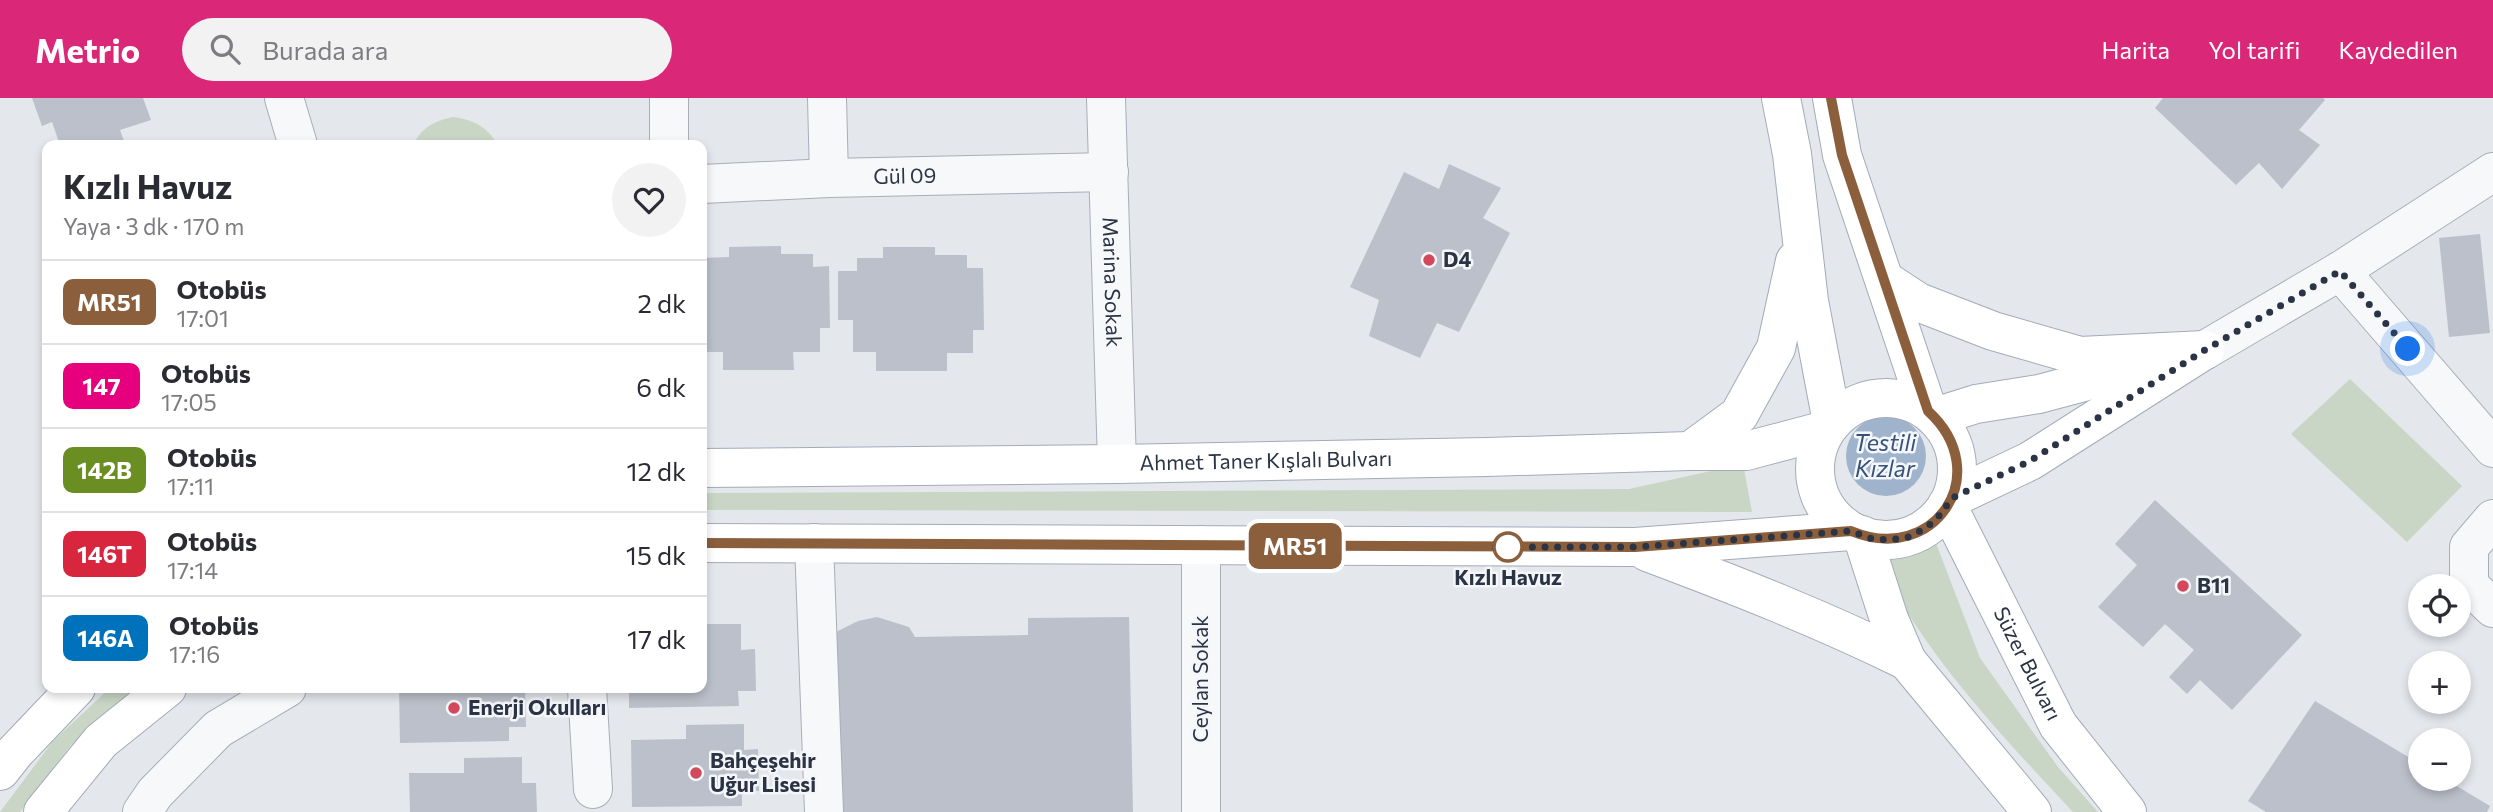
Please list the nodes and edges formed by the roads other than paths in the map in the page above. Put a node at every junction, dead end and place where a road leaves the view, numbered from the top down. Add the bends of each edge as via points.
1 (285, 98) edge
2 (669, 98) edge
3 (827, 98) edge
4 (1106, 98) edge
5 (1781, 98) edge
6 (1832, 98) edge
7 (297, 140) edge
8 (669, 140) edge
9 (1109, 172) junction
10 (2493, 172) edge
11 (829, 178) junction
12 (707, 184) edge
13 (1801, 239) junction
14 (2340, 271) junction
15 (1886, 281) junction
16 (2205, 350) junction
17 (1932, 414) junction
18 (1829, 426) junction
19 (2493, 447) edge
20 (1690, 450) junction
21 (1117, 464) junction
22 (707, 468) edge
23 (1949, 502) junction
24 (2493, 519) edge
25 (1857, 533) junction
26 (707, 543) edge
27 (814, 543) junction
28 (1201, 545) junction
29 (1635, 547) junction
30 (2493, 608) edge
31 (1907, 661) junction
32 (71, 693) edge
33 (161, 693) edge
34 (279, 693) edge
35 (587, 693) edge
36 (0, 771) edge
37 (593, 789) dead end
38 (43, 812) edge
39 (142, 812) edge
40 (824, 812) edge
41 (1201, 812) edge
42 (2032, 812) edge
43 (2127, 812) edge

1 - 7 street
2 - 8 street
3 - 11 street
4 - 9 street, Marina Sokak
5 - 13 main road
6 - 15 main road via 1842,155
9 - 11 street, Gül 09
9 - 21 street, Marina Sokak
10 - 14 street
11 - 12 street, Gül 09
13 - 18 main road
13 - 20 main road via 1776,348 1739,415
14 - 16 street
14 - 19 street
15 - 16 main road via 1918,302 1993,331 2080,356
15 - 17 main road
16 - 17 main road via 2039,394
16 - 23 main road via 2030,461
17 - 18 main road via 1911,402 1873,398 1855,404
17 - 23 main road via 1953,441 1958,461
18 - 20 main road, Ahmet Taner Kışlalı Bulvarı via 1746,451
18 - 25 main road via 1816,457 1817,486 1836,519
20 - 21 main road, Ahmet Taner Kışlalı Bulvarı
21 - 22 main road, Ahmet Taner Kışlalı Bulvarı
23 - 25 main road via 1926,528 1908,537 1889,540
23 - 43 main road, Süzer Bulvarı via 2058,725
24 - 30 street via 2469,547 2469,585
25 - 29 main road
25 - 31 main road
26 - 27 main road
27 - 28 main road
27 - 40 street
28 - 29 main road
28 - 41 street, Ceylan Sokak
29 - 31 main road via 1765,596
31 - 42 main road
32 - 36 main road
33 - 38 main road via 101,741
34 - 39 street via 218,729
35 - 37 street

